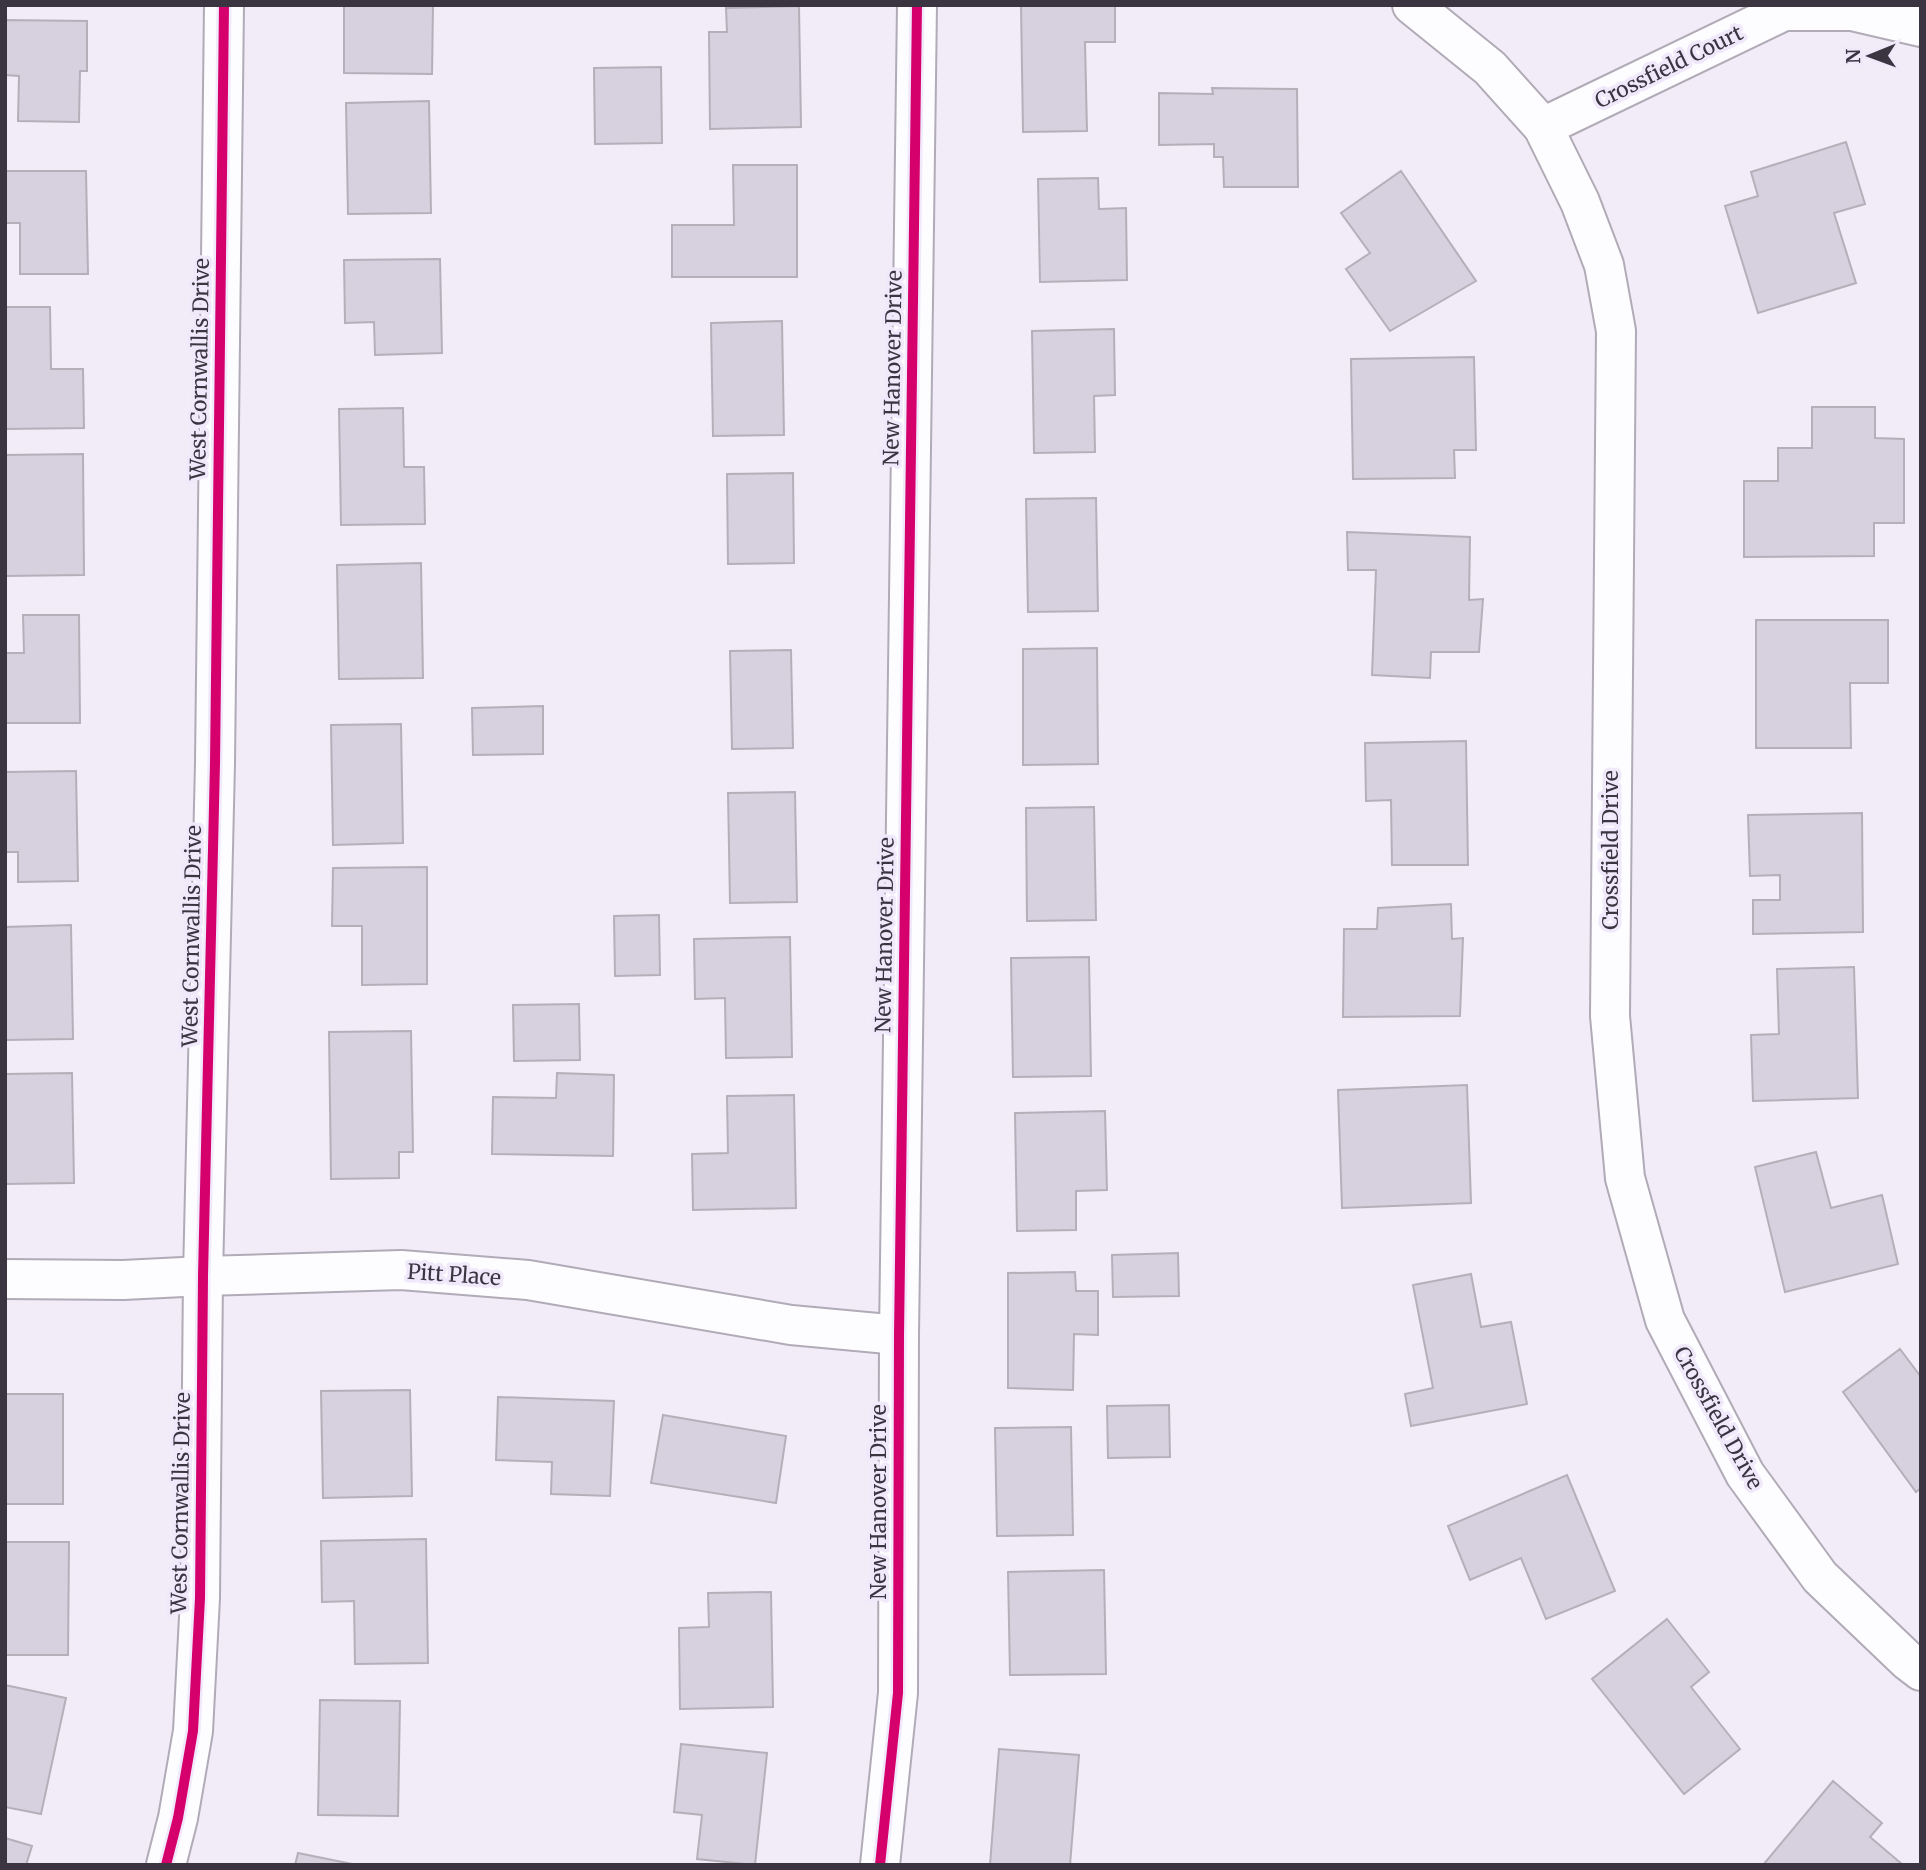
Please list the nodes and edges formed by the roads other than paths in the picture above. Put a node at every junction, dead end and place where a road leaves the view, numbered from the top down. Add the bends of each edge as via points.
1 (224, 5) edge
2 (917, 5) edge
3 (1412, 5) edge
4 (1921, 27) edge
5 (1543, 127) junction
6 (203, 1276) junction
7 (5, 1279) edge
8 (899, 1335) junction
9 (1921, 1671) edge
10 (166, 1865) edge
11 (880, 1865) edge

1 - 6 street, West Cornwallis Drive via 215,763
2 - 8 street, New Hanover Drive
3 - 5 street, Crossfield Drive via 1490,68
4 - 5 street, Crossfield Court via 1852,11 1784,11
5 - 9 street, Crossfield Drive via 1580,202 1604,265 1616,331 1610,1016 1625,1178 1665,1320 1745,1474 1820,1577
6 - 7 street, Pitt Place
6 - 8 street, Pitt Place via 401,1270 528,1280 792,1325
6 - 10 street, West Cornwallis Drive via 200,1598 193,1731
8 - 11 street, New Hanover Drive via 898,1693

